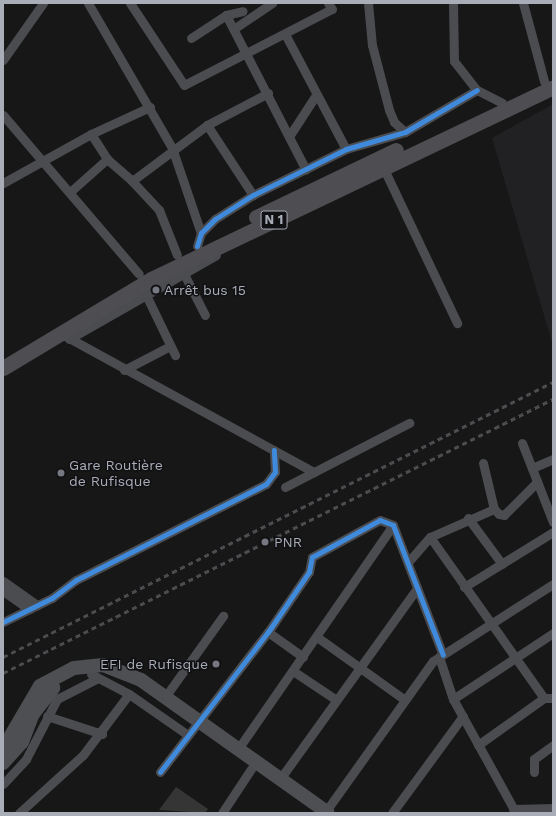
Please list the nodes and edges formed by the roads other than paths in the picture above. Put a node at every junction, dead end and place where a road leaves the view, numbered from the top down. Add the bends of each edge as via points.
1 (43, 3) edge
2 (88, 3) edge
3 (130, 3) edge
4 (236, 3) edge
5 (272, 3) edge
6 (328, 3) edge
7 (368, 3) edge
8 (453, 3) edge
9 (523, 3) edge
10 (245, 14) junction
11 (226, 15) junction
12 (235, 28) junction
13 (285, 34) junction
14 (191, 38) dead end
15 (248, 54) junction
16 (3, 60) edge
17 (550, 81) edge
18 (477, 90) junction
19 (268, 93) junction
20 (316, 95) junction
21 (502, 103) junction
22 (150, 106) junction
23 (3, 115) edge
24 (207, 125) junction
25 (405, 132) junction
26 (91, 134) junction
27 (290, 135) junction
28 (172, 148) junction
29 (346, 149) junction
30 (107, 159) junction
31 (43, 161) junction
32 (383, 167) junction
33 (306, 170) junction
34 (132, 181) junction
35 (3, 183) edge
36 (70, 192) junction
37 (254, 195) junction
38 (199, 240) junction
39 (177, 255) junction
40 (217, 255) dead end
41 (139, 274) junction
42 (184, 274) junction
43 (146, 295) junction
44 (205, 315) dead end
45 (457, 323) dead end
46 (64, 335) junction
47 (170, 346) junction
48 (175, 355) dead end
49 (3, 356) edge
50 (3, 368) edge
51 (124, 370) junction
52 (409, 423) dead end
53 (522, 443) dead end
54 (274, 450) junction
55 (553, 459) edge
56 (483, 463) dead end
57 (532, 468) junction
58 (314, 472) junction
59 (538, 482) junction
60 (285, 487) dead end
61 (494, 509) junction
62 (468, 518) junction
63 (553, 522) edge
64 (393, 525) junction
65 (553, 532) edge
66 (430, 538) junction
67 (409, 561) junction
68 (502, 564) junction
69 (3, 581) edge
70 (553, 584) edge
71 (464, 587) junction
72 (417, 588) junction
73 (3, 591) edge
74 (33, 607) junction
75 (222, 616) dead end
76 (3, 622) edge
77 (491, 624) junction
78 (268, 632) junction
79 (553, 634) edge
80 (317, 637) junction
81 (441, 656) junction
82 (302, 657) junction
83 (516, 659) junction
84 (358, 666) junction
85 (293, 671) junction
86 (93, 676) junction
87 (129, 694) junction
88 (165, 697) junction
89 (549, 698) edge
90 (453, 699) junction
91 (335, 700) junction
92 (405, 700) junction
93 (47, 716) junction
94 (463, 716) junction
95 (193, 728) junction
96 (102, 734) junction
97 (478, 745) junction
98 (553, 745) edge
99 (3, 749) edge
100 (238, 749) junction
101 (3, 763) edge
102 (251, 769) junction
103 (160, 772) dead end
104 (534, 772) dead end
105 (280, 779) junction
106 (3, 784) edge
107 (552, 809) edge
108 (514, 811) edge
109 (322, 812) edge
110 (19, 813) edge
111 (222, 813) edge
112 (392, 813) edge

1 - 16 street
2 - 22 street
3 - 15 street via 184,86 202,73
4 - 10 street
5 - 10 street
6 - 13 street via 332,9
7 - 25 street via 372,45 390,110 394,122
8 - 18 street via 454,61
9 - 17 street
10 - 11 street
10 - 12 street
11 - 12 street
11 - 14 street
12 - 15 street
13 - 15 street
13 - 20 street
15 - 19 street
17 - 21 highway, N 1
17 - 32 highway, N 1
18 - 21 street
18 - 25 street
19 - 24 street
19 - 27 street
20 - 27 street
20 - 29 street
21 - 38 highway, N 1
22 - 26 street
22 - 28 street
23 - 31 street
24 - 28 street
24 - 37 street
25 - 29 street
26 - 30 street
26 - 31 street
27 - 33 street
28 - 34 street
28 - 38 street
29 - 33 street
30 - 34 street
30 - 36 street
31 - 35 street
31 - 36 street
32 - 45 street
32 - 46 highway, N 1 via 151,279
33 - 37 street
34 - 39 street via 159,210
36 - 41 street
37 - 38 street via 220,215
38 - 39 highway, N 1
39 - 41 highway, N 1
40 - 42 street
41 - 49 highway, N 1
42 - 43 street
42 - 44 street
43 - 46 street
43 - 47 street
46 - 50 highway, N 1
46 - 51 street
47 - 48 street
47 - 51 street
51 - 54 street
52 - 58 street
53 - 57 street
54 - 58 street
54 - 74 street via 274,472 266,484 76,580
55 - 57 street
56 - 61 street
57 - 59 street
58 - 60 street
59 - 61 street via 504,515
59 - 63 street
61 - 62 street
62 - 66 street
62 - 68 street
64 - 67 street
64 - 78 street via 380,520 312,557 309,572
64 - 80 street
65 - 68 street
66 - 67 street
66 - 71 street
67 - 72 street
68 - 71 street
69 - 74 street
70 - 77 street
71 - 77 street
72 - 81 street
72 - 84 street
73 - 74 street
74 - 76 street
75 - 88 street
77 - 81 street
77 - 83 street
78 - 82 street
78 - 95 street
79 - 83 street
80 - 82 street
80 - 84 street
81 - 90 street
81 - 92 street
82 - 85 street
83 - 89 street
83 - 90 street
84 - 91 street
84 - 92 street
85 - 91 street
85 - 100 street
86 - 87 street
86 - 93 street via 58,699
86 - 95 main road via 127,680
86 - 101 main road via 68,678 44,696 22,742
87 - 95 street
87 - 96 street
88 - 95 main road
88 - 99 main road via 118,668 96,665 74,668 40,686
89 - 97 street
90 - 94 street
91 - 105 street
92 - 109 street
93 - 96 street
93 - 106 street via 26,758
94 - 97 street
94 - 112 street
95 - 100 main road
95 - 102 main road
95 - 103 street
96 - 110 street
97 - 108 street
98 - 104 street via 534,759
100 - 105 main road
102 - 109 main road
102 - 111 street
105 - 109 main road
107 - 108 street

